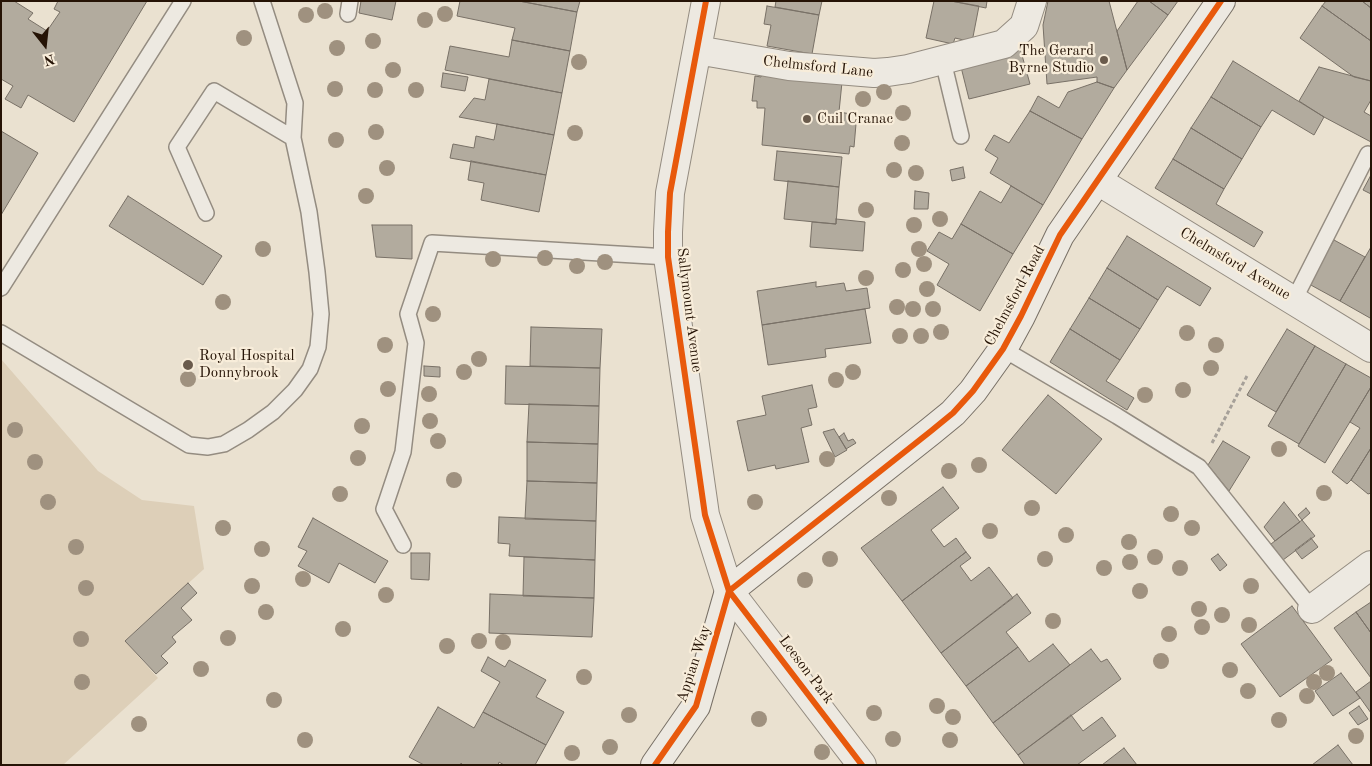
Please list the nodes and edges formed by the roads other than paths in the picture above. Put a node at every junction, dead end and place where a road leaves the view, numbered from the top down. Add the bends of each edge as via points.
1 (183, 1) edge
2 (262, 1) edge
3 (706, 1) edge
4 (1032, 1) edge
5 (1221, 1) edge
6 (697, 50) junction
7 (943, 61) junction
8 (961, 136) dead end
9 (292, 138) junction
10 (1371, 155) edge
11 (1098, 181) junction
12 (206, 213) dead end
13 (668, 257) junction
14 (1, 288) edge
15 (1294, 300) junction
16 (1, 333) edge
17 (1371, 348) edge
18 (1002, 349) junction
19 (403, 544) dead end
20 (1371, 565) edge
21 (729, 591) junction
22 (1312, 609) joint
23 (655, 765) edge
24 (862, 765) edge

1 - 14 lane
2 - 9 lane via 295,102
3 - 6 street, Sallymount Avenue
4 - 7 street, Chelmsford Lane via 1024,26 1004,44
5 - 11 street, Chelmsford Road
6 - 7 street, Chelmsford Lane via 789,66 874,73
6 - 13 street, Sallymount Avenue via 670,193
7 - 8 lane
9 - 12 lane via 214,91 178,147
9 - 16 lane via 309,212 317,272 321,314 318,346 310,369 295,390 248,430 224,444 208,447 189,444
10 - 15 lane via 1368,154
11 - 15 street, Chelmsford Avenue
11 - 18 street, Chelmsford Road via 1060,235
13 - 19 lane via 432,243 408,314 416,342 403,452 384,509
13 - 21 street, Sallymount Avenue via 705,516
15 - 17 street, Chelmsford Avenue
18 - 21 street, Chelmsford Road via 973,391 953,413
18 - 22 lane via 1198,467
20 - 22 street
21 - 23 street, Appian Way via 696,706
21 - 24 street, Leeson Park

